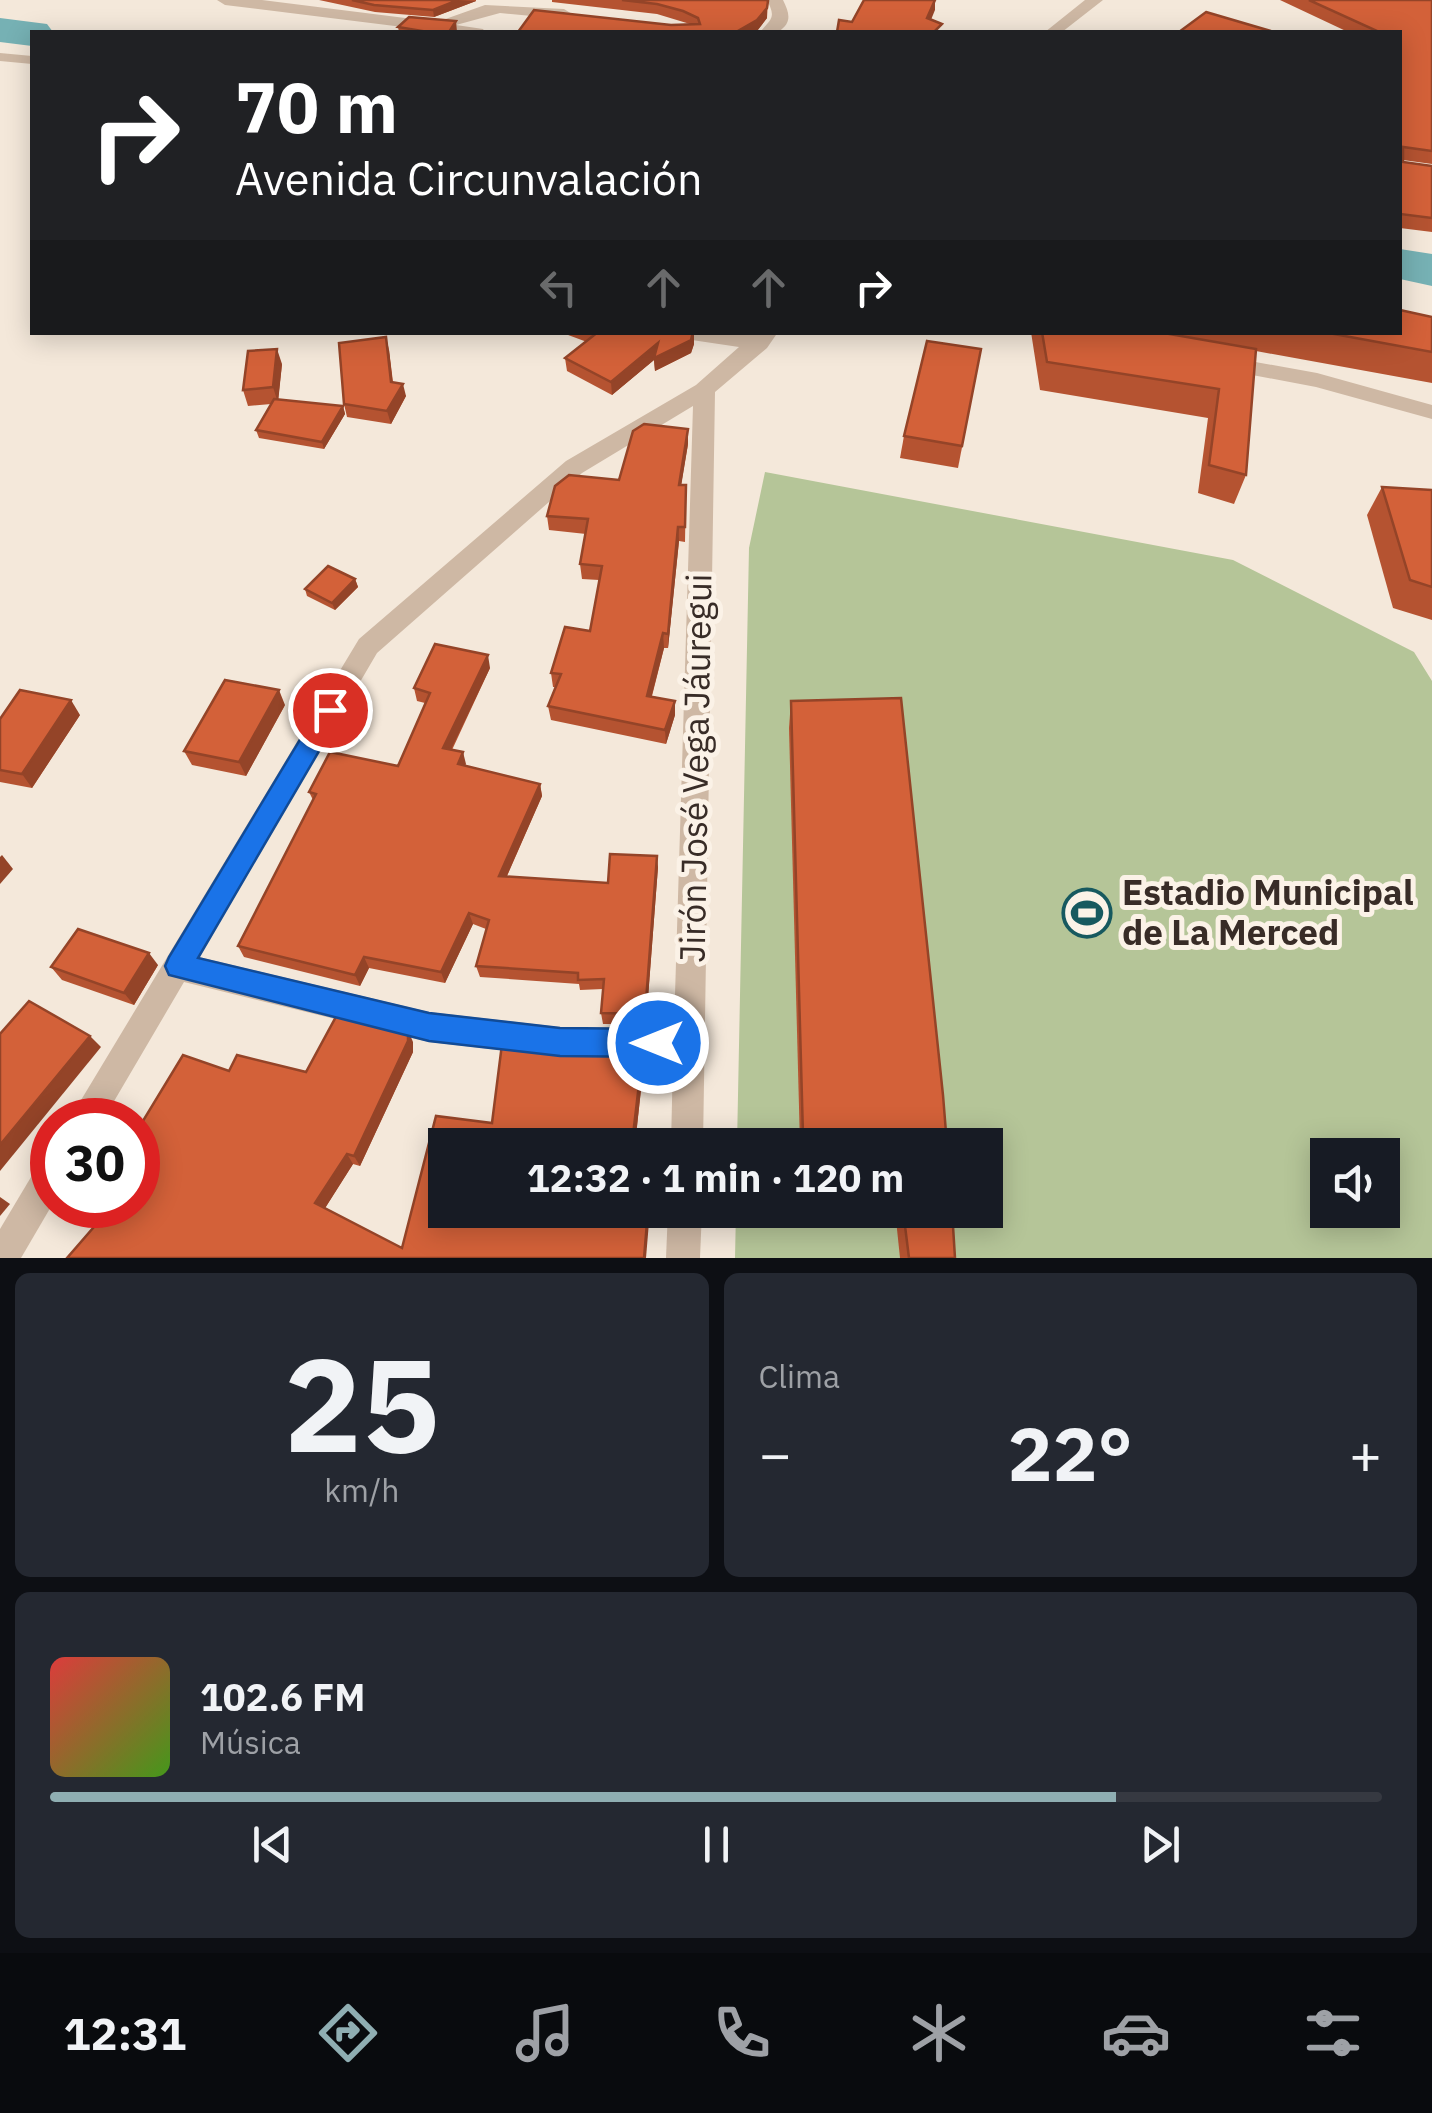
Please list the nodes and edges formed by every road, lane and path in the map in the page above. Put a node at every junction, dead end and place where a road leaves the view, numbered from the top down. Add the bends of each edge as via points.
1 (224, 0) edge
2 (775, 0) edge
3 (1092, 8) edge
4 (586, 16) edge
5 (440, 26) junction
6 (465, 30) edge
7 (771, 30) edge
8 (1056, 30) edge
9 (0, 57) edge
10 (30, 60) edge
11 (724, 335) edge
12 (764, 338) edge
13 (1200, 360) edge
14 (704, 390) junction
15 (1432, 412) edge
16 (178, 966) junction
17 (690, 1043) junction
18 (98, 1098) edge
19 (688, 1128) edge
20 (30, 1211) edge
21 (684, 1228) edge
22 (2, 1258) edge
23 (683, 1258) edge

1 - 5 street
2 - 7 street via 782,14
3 - 8 street
4 - 5 street via 493,6 462,11
5 - 6 street
9 - 10 lane
11 - 12 street
12 - 14 street
13 - 15 street via 1317,380
14 - 16 street via 574,467 368,646
14 - 17 street, Jirón José Vega Jáuregui
16 - 17 street via 429,1027 560,1042
16 - 18 street
17 - 19 street, Jirón José Vega Jáuregui
20 - 22 street
21 - 23 street

